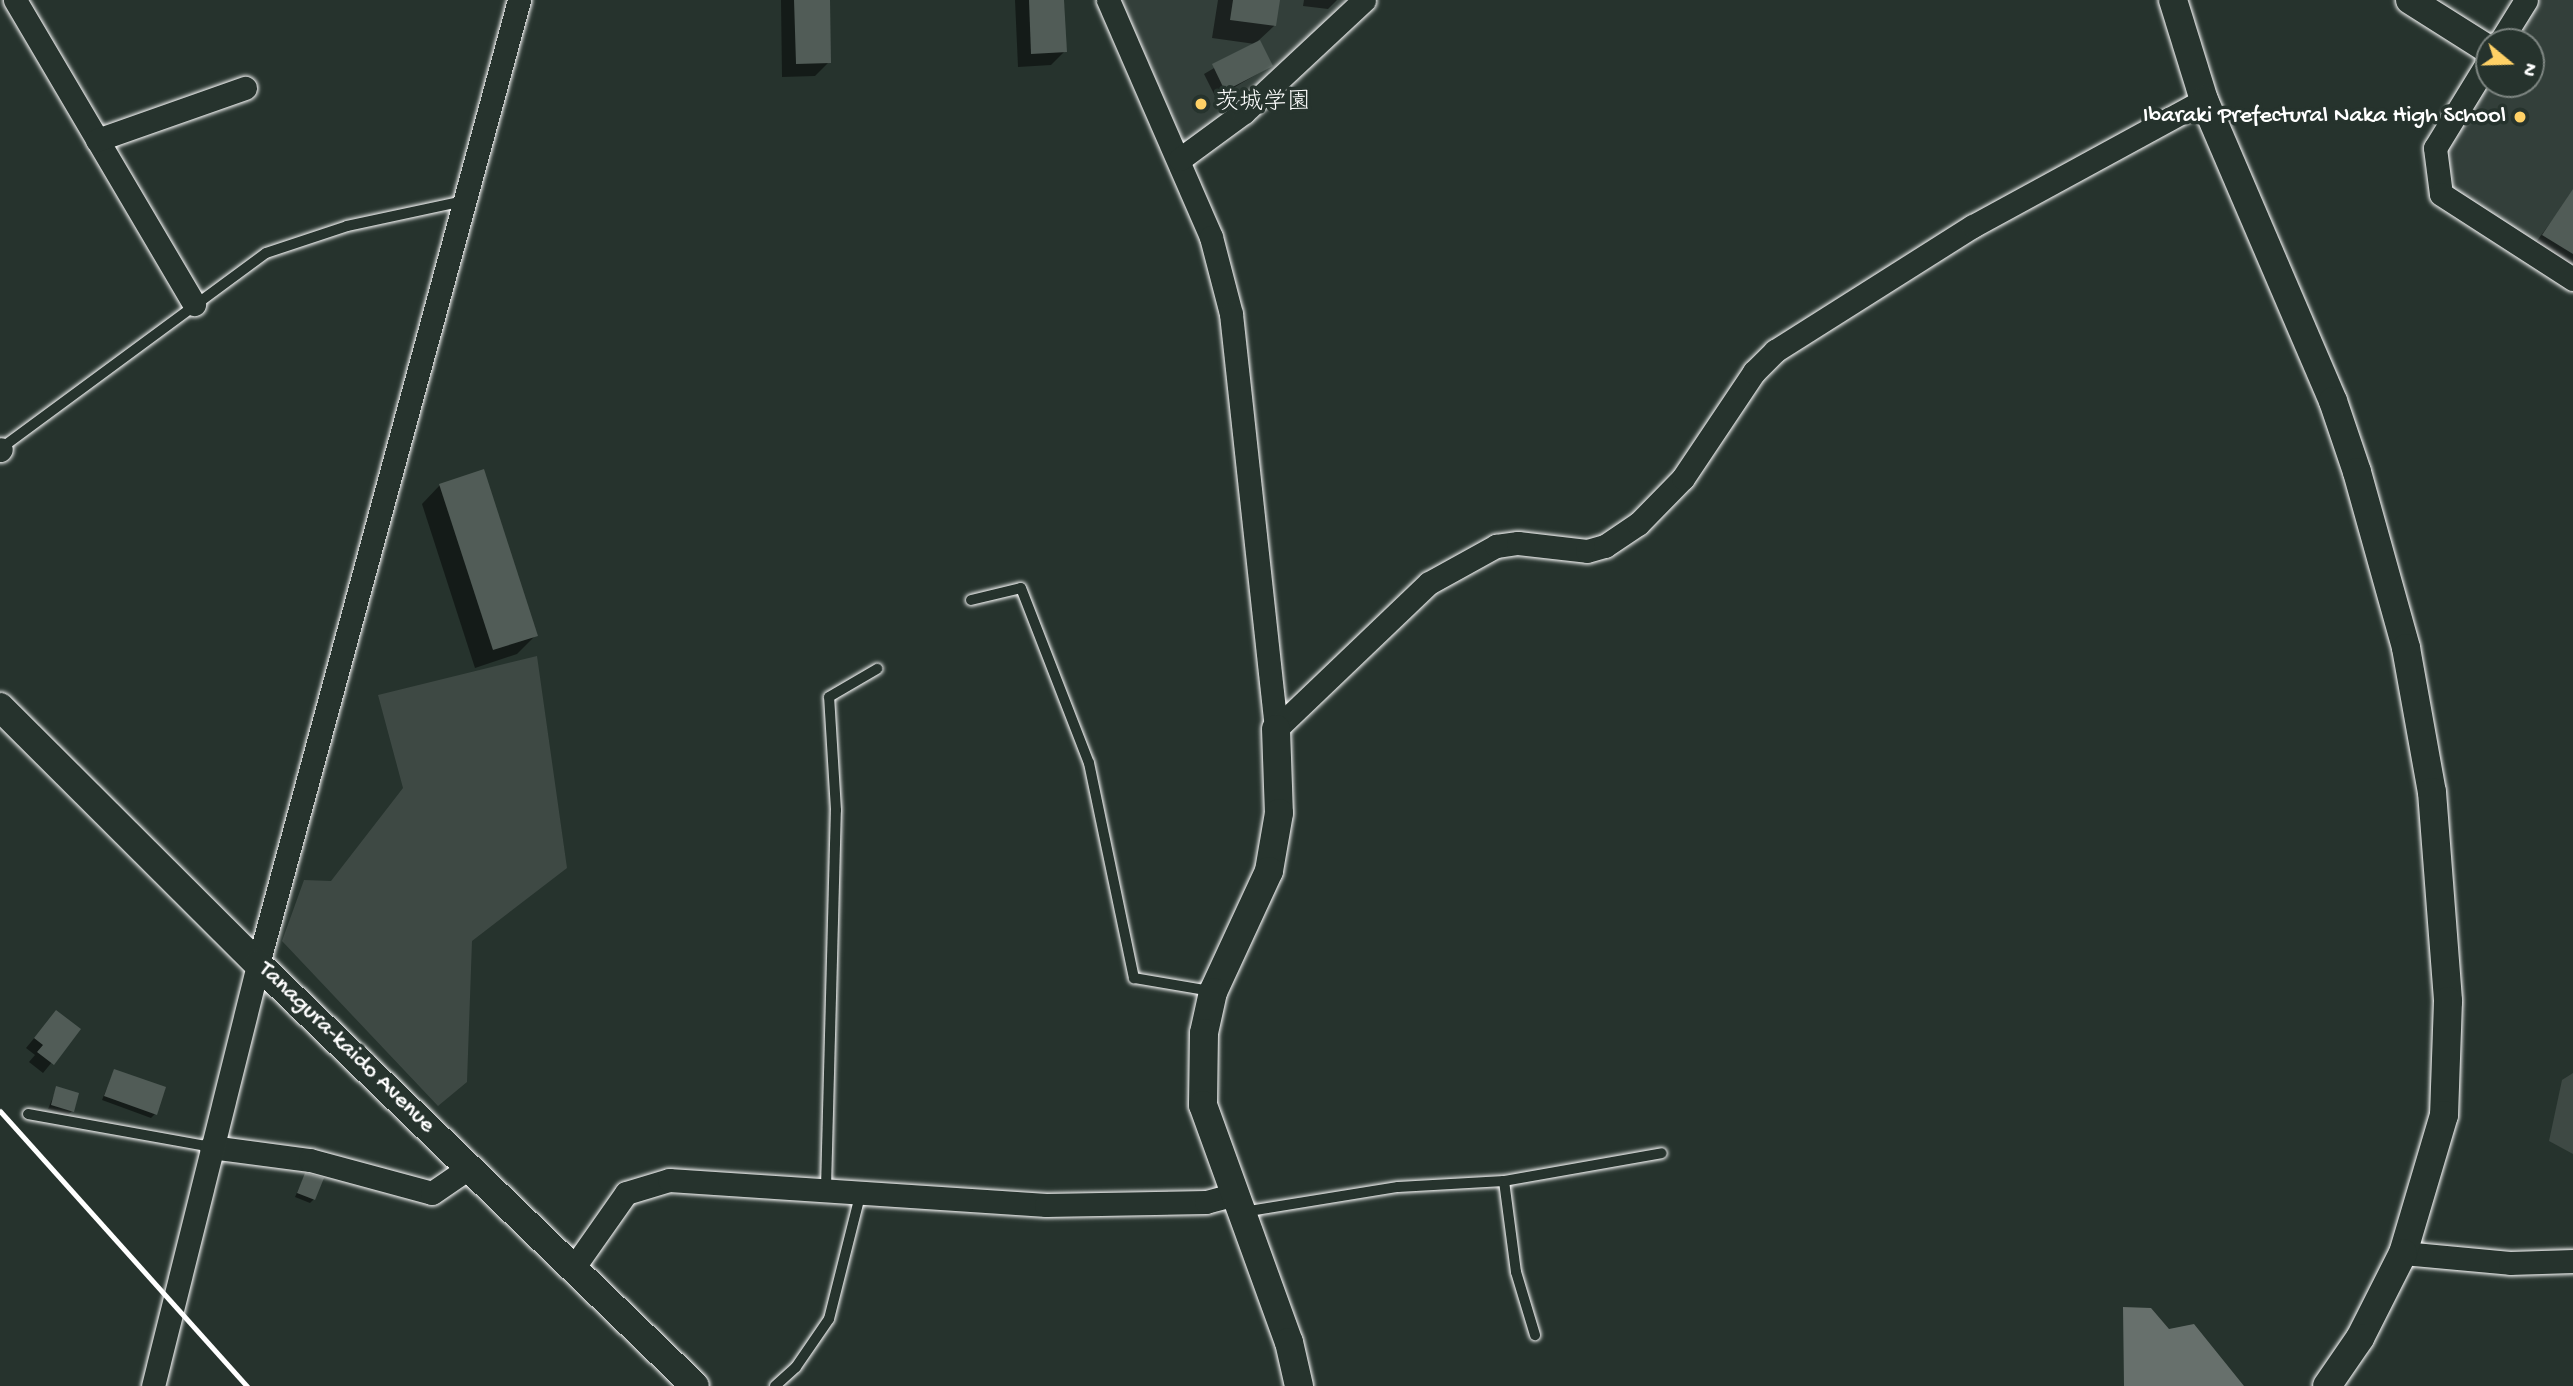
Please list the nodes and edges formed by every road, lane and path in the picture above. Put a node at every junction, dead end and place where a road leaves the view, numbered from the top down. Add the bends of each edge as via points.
1 (15, 0) edge
2 (519, 0) edge
3 (1108, 0) edge
4 (1364, 0) edge
5 (2172, 0) edge
6 (2410, 0) edge
7 (2526, 0) edge
8 (2509, 28) edge
9 (2475, 41) edge
10 (2475, 83) edge
11 (245, 88) dead end
12 (2204, 100) junction
13 (97, 140) junction
14 (1180, 159) junction
15 (466, 201) junction
16 (2573, 279) edge
17 (194, 304) junction
18 (0, 449) edge
19 (971, 600) dead end
20 (877, 669) dead end
21 (0, 707) edge
22 (1276, 729) junction
23 (258, 964) junction
24 (1213, 992) junction
25 (28, 1114) dead end
26 (211, 1147) junction
27 (1662, 1153) dead end
28 (470, 1167) junction
29 (1504, 1181) junction
30 (826, 1188) junction
31 (862, 1190) junction
32 (1237, 1204) junction
33 (2403, 1253) junction
34 (2573, 1261) edge
35 (574, 1267) junction
36 (1535, 1335) dead end
37 (153, 1386) edge
38 (695, 1386) edge
39 (775, 1386) edge
40 (1299, 1386) edge
41 (2328, 1386) edge

1 - 13 street
2 - 15 street
3 - 14 street
4 - 14 street via 1244,111
5 - 12 street
6 - 9 street
7 - 8 street
10 - 16 street via 2435,148 2441,194
11 - 13 street
12 - 22 street via 1973,226 1775,351 1754,372 1683,478 1638,524 1605,546 1587,551 1518,543 1496,546 1429,583
12 - 33 street via 2333,401 2385,572 2423,726 2448,1001 2447,1069 2444,1115
13 - 17 street
14 - 22 street via 1211,237 1231,314
15 - 17 lane via 347,226 266,253
15 - 23 street
17 - 18 lane
19 - 24 lane via 1021,589 1089,763 1134,978
20 - 30 lane via 829,697 836,810
21 - 23 street, Tanagura-kaido Avenue
22 - 24 street via 1279,813 1269,870
23 - 26 street
23 - 28 street, Tanagura-kaido Avenue
24 - 32 street via 1204,1033 1203,1105
25 - 26 lane
26 - 28 street via 310,1160 432,1192
26 - 37 street
27 - 29 lane
28 - 35 street, Tanagura-kaido Avenue
29 - 32 lane
29 - 36 lane via 1516,1272
30 - 31 street
30 - 35 street via 669,1180 626,1193
31 - 32 street via 1046,1205
31 - 39 lane via 829,1319 796,1367
32 - 40 street via 1289,1342
33 - 34 street via 2510,1263
33 - 41 street via 2360,1338
35 - 38 street, Tanagura-kaido Avenue

